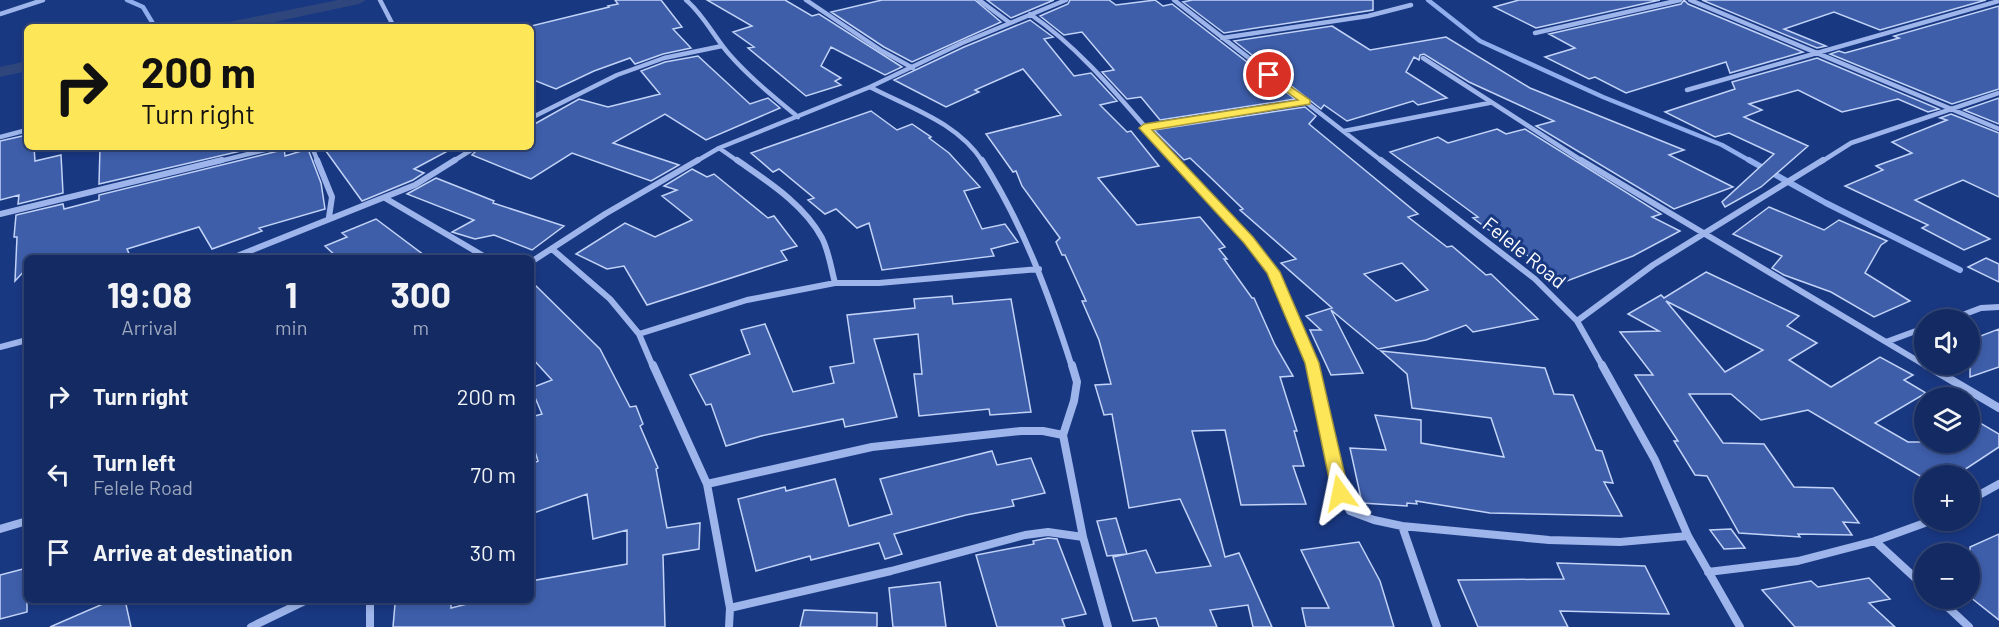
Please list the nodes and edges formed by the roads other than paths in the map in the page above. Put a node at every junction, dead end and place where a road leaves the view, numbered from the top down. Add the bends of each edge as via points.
1 (44, 0) edge
2 (380, 0) edge
3 (686, 0) edge
4 (806, 0) edge
5 (979, 0) edge
6 (1066, 0) edge
7 (1174, 0) edge
8 (1680, 0) edge
9 (1690, 0) edge
10 (1999, 1) edge
11 (1411, 5) dead end
12 (0, 14) edge
13 (1030, 14) junction
14 (1011, 22) junction
15 (393, 24) edge
16 (1535, 33) dead end
17 (1222, 38) junction
18 (722, 46) junction
19 (1818, 53) junction
20 (1423, 58) dead end
21 (913, 68) junction
22 (870, 87) junction
23 (1687, 90) dead end
24 (1999, 93) edge
25 (1307, 102) junction
26 (1489, 103) junction
27 (1950, 108) junction
28 (534, 116) edge
29 (798, 117) junction
30 (1144, 128) junction
31 (1999, 129) edge
32 (24, 131) edge
33 (1344, 131) junction
34 (0, 137) edge
35 (719, 148) junction
36 (265, 150) edge
37 (313, 150) edge
38 (471, 150) edge
39 (385, 198) junction
40 (0, 214) edge
41 (329, 217) junction
42 (1701, 235) junction
43 (552, 249) junction
44 (238, 255) edge
45 (482, 255) edge
46 (534, 260) edge
47 (1039, 268) junction
48 (835, 283) junction
49 (1999, 307) edge
50 (1978, 309) edge
51 (1577, 321) junction
52 (1914, 332) edge
53 (639, 334) junction
54 (24, 341) edge
55 (1886, 342) junction
56 (0, 347) edge
57 (1999, 408) edge
58 (1063, 435) junction
59 (707, 484) junction
60 (1999, 484) edge
61 (1980, 494) edge
62 (24, 522) edge
63 (1402, 526) junction
64 (1914, 527) edge
65 (0, 529) edge
66 (1688, 536) junction
67 (1083, 537) junction
68 (1875, 541) junction
69 (1708, 572) junction
70 (1914, 577) edge
71 (301, 603) edge
72 (370, 603) edge
73 (730, 608) junction
74 (1950, 609) edge
75 (251, 627) edge
76 (370, 627) edge
77 (729, 627) edge
78 (1108, 627) edge
79 (1437, 627) edge
80 (1740, 627) edge
81 (1969, 627) edge

1 - 12 street
2 - 15 street
3 - 18 street
4 - 21 street
5 - 14 street
6 - 13 street
7 - 17 street, Felele Road
8 - 16 street
9 - 19 street
10 - 19 street
11 - 17 street via 1368,16
13 - 14 street
13 - 30 street via 1099,73
14 - 21 street
17 - 25 street, Felele Road
18 - 28 street via 664,58 617,75
18 - 29 street
19 - 23 street
19 - 27 street
20 - 26 street
21 - 22 street
22 - 29 street
22 - 47 street via 954,130 967,141 988,171
24 - 27 street
25 - 30 street
25 - 33 street, Felele Road
26 - 33 street
26 - 42 street
27 - 31 street
27 - 42 street via 1851,143
29 - 35 street
30 - 63 street via 1274,272 1312,363 1340,493 1350,510
32 - 34 street
33 - 51 street, Felele Road via 1535,279
35 - 43 street
35 - 48 street via 799,210 820,235
36 - 40 street
37 - 41 street via 332,197
38 - 39 street via 415,185
39 - 41 street
39 - 45 street
41 - 44 street
42 - 51 street
42 - 55 street
43 - 46 street
43 - 53 street via 610,299
47 - 48 street via 879,283
47 - 58 street via 1077,382
48 - 53 street via 747,300
49 - 50 street
51 - 66 street, Felele Road via 1655,459
52 - 55 street
53 - 59 street
54 - 56 street
55 - 57 street
58 - 59 street via 1021,431 872,447
58 - 67 street
59 - 73 street
60 - 61 street
62 - 65 street
63 - 66 street via 1561,540 1620,542
63 - 79 street
64 - 68 street
66 - 69 street, Felele Road
67 - 73 street via 1048,532 1025,535
67 - 78 street
68 - 69 street via 1798,561
68 - 70 street
69 - 80 street, Felele Road
71 - 75 street
72 - 76 street
73 - 77 street
74 - 81 street

